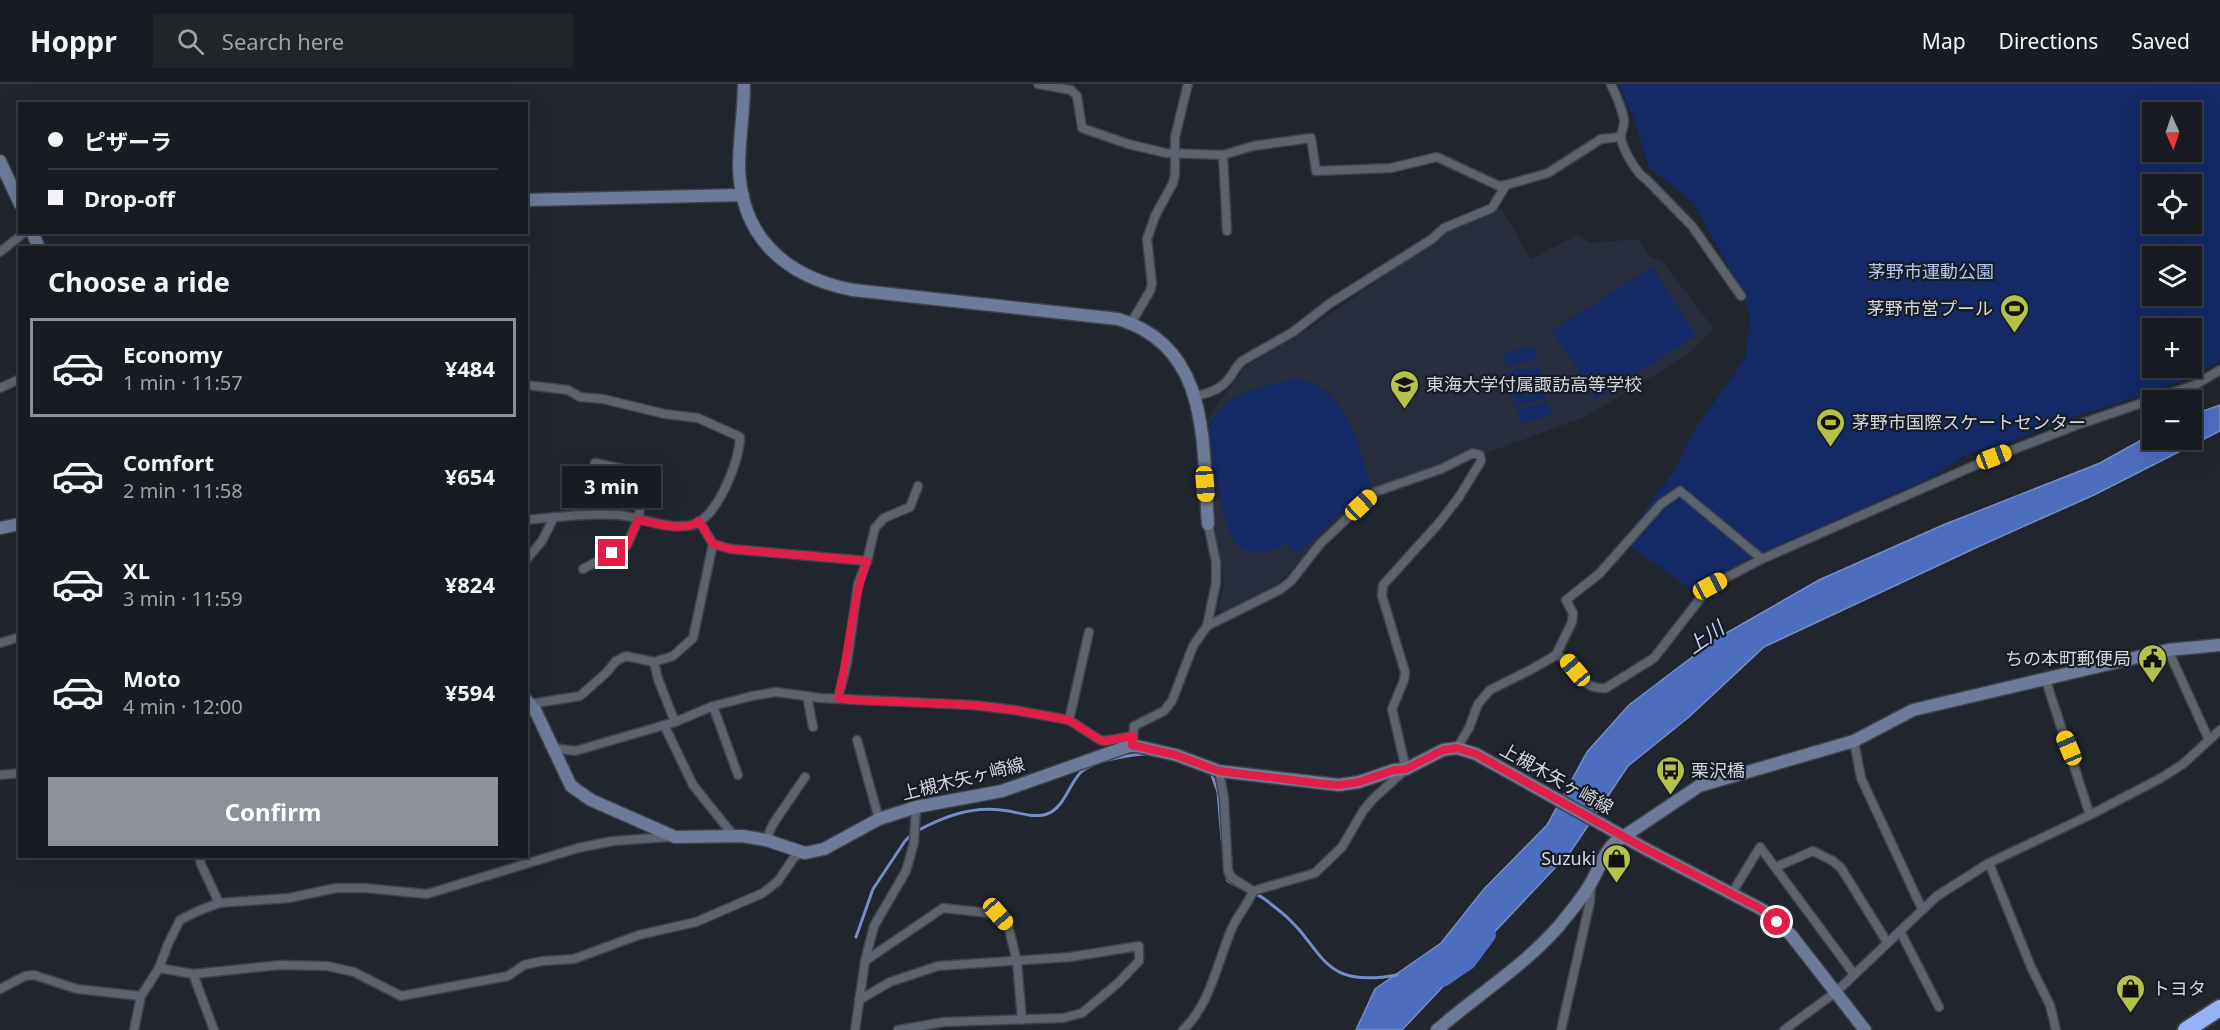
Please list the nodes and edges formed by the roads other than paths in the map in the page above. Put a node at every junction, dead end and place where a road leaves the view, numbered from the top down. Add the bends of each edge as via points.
1 (744, 84) edge
2 (1038, 84) edge
3 (1197, 84) edge
4 (1611, 84) edge
5 (1187, 86) edge
6 (1621, 137) junction
7 (1174, 153) junction
8 (1223, 155) junction
9 (0, 164) edge
10 (1506, 185) junction
11 (742, 195) junction
12 (18, 200) edge
13 (528, 200) edge
14 (1227, 231) dead end
15 (22, 234) edge
16 (0, 252) edge
17 (1741, 296) dead end
18 (1131, 323) junction
19 (2220, 370) edge
20 (18, 380) edge
21 (528, 385) edge
22 (0, 388) edge
23 (1196, 396) junction
24 (595, 464) dead end
25 (918, 486) dead end
26 (554, 517) junction
27 (528, 520) edge
28 (638, 520) junction
29 (699, 521) junction
30 (18, 524) edge
31 (1208, 524) joint
32 (0, 528) edge
33 (713, 544) junction
34 (528, 558) edge
35 (1762, 559) junction
36 (867, 561) junction
37 (583, 569) dead end
38 (1207, 626) junction
39 (1089, 632) dead end
40 (18, 638) edge
41 (0, 643) edge
42 (2220, 645) edge
43 (2168, 650) junction
44 (1556, 655) junction
45 (654, 662) junction
46 (2045, 678) junction
47 (807, 696) junction
48 (838, 698) junction
49 (528, 702) edge
50 (713, 706) junction
51 (1069, 720) junction
52 (675, 722) junction
53 (664, 725) junction
54 (813, 727) dead end
55 (2220, 730) edge
56 (857, 740) dead end
57 (2210, 740) junction
58 (1133, 741) junction
59 (1854, 741) junction
60 (554, 748) junction
61 (1457, 748) junction
62 (1406, 769) junction
63 (1219, 771) junction
64 (18, 773) edge
65 (0, 775) edge
66 (738, 775) dead end
67 (805, 777) dead end
68 (916, 813) junction
69 (2090, 815) junction
70 (879, 819) junction
71 (733, 836) junction
72 (675, 837) junction
73 (1625, 837) junction
74 (766, 840) junction
75 (805, 853) junction
76 (200, 858) edge
77 (1989, 864) junction
78 (1776, 867) junction
79 (1591, 884) junction
80 (1731, 893) junction
81 (1252, 894) junction
82 (219, 903) junction
83 (1922, 909) junction
84 (1900, 930) junction
85 (1887, 942) junction
86 (865, 961) junction
87 (1017, 962) junction
88 (159, 968) junction
89 (193, 974) junction
90 (1854, 974) junction
91 (0, 989) edge
92 (1836, 992) junction
93 (141, 996) junction
94 (859, 1000) junction
95 (1939, 1007) dead end
96 (2220, 1008) edge
97 (1022, 1020) junction
98 (134, 1030) edge
99 (214, 1030) edge
100 (855, 1030) edge
101 (898, 1030) edge
102 (1183, 1030) edge
103 (1437, 1030) edge
104 (1561, 1030) edge
105 (1784, 1030) edge
106 (1865, 1030) edge
107 (2056, 1030) edge
108 (2186, 1030) edge

1 - 11 main road via 739,166
2 - 7 street via 1071,90 1077,96 1082,128
3 - 5 street
4 - 6 street via 1624,123
5 - 7 street
6 - 10 street via 1601,139 1558,168
6 - 17 street via 1641,176 1692,226
7 - 8 street
7 - 18 street via 1173,183 1147,239 1152,284
8 - 10 street via 1253,146 1311,138 1316,171 1391,168 1437,157 1499,186
8 - 14 street
9 - 12 main road
10 - 23 street via 1492,208 1444,228 1293,332 1242,361 1221,387
11 - 13 main road
11 - 18 main road via 756,230 780,260 825,284
15 - 16 street
18 - 23 main road via 1155,338 1179,362
19 - 35 street via 2195,385 1994,457
20 - 22 street
21 - 29 street via 698,418 740,437 735,467 719,497
23 - 31 main road
24 - 28 street via 646,474
25 - 36 street via 910,507 884,518 875,528
26 - 27 street
26 - 28 street via 593,513
26 - 34 street
28 - 29 street via 681,526
28 - 37 street via 627,545
29 - 33 street
30 - 32 main road
31 - 38 street via 1216,583
33 - 36 street via 765,553
33 - 45 street via 693,638 673,656
35 - 44 street via 1710,586 1654,658 1606,688 1586,684 1564,657
35 - 44 street via 1680,490 1661,504 1599,574 1566,600 1573,613 1572,622
36 - 48 street via 858,584
38 - 58 street via 1193,646 1172,701 1164,711 1134,726
38 - 62 street via 1281,589 1320,544 1375,492 1441,469 1473,453 1480,455 1481,460 1459,497 1383,585 1382,596 1405,672 1392,709
39 - 51 street
40 - 41 street
42 - 43 main road
43 - 46 main road
43 - 57 street
44 - 61 street via 1490,690 1478,704
45 - 49 street via 626,656 580,696
45 - 52 street
46 - 59 main road via 1913,710
46 - 69 street
47 - 48 street
47 - 50 street via 776,692
47 - 54 street
48 - 51 street via 973,705
49 - 60 main road
50 - 52 street
50 - 66 street
51 - 58 street via 1100,740
52 - 53 street
53 - 60 street via 575,751
53 - 71 street via 693,785
55 - 57 street
56 - 70 street
57 - 69 street via 2161,778
58 - 63 main road
58 - 68 main road, 上槻木矢ヶ崎線 via 1002,791
59 - 73 main road via 1699,786
59 - 83 street via 1861,778
60 - 72 main road via 571,786 591,800
61 - 62 main road via 1443,750
61 - 73 main road, 上槻木矢ヶ崎線 via 1476,754
62 - 63 main road via 1339,785
62 - 81 street via 1373,799 1342,847 1315,873
63 - 81 street via 1228,871
64 - 65 street
67 - 74 street
68 - 70 main road, 上槻木矢ヶ崎線
68 - 86 street via 914,843 906,871 874,927
69 - 77 street
70 - 75 main road, 上槻木矢ヶ崎線 via 824,849
71 - 72 main road
71 - 74 main road
72 - 82 street via 578,848 426,894 336,888 289,898
73 - 79 main road via 1606,851
73 - 80 main road, 上槻木矢ヶ崎線
74 - 75 main road
75 - 89 street via 795,856 763,893 696,922 639,935 574,959 524,964 508,976 401,996 354,972 327,966 280,965
76 - 82 street
77 - 83 street
77 - 107 street via 2050,1005
78 - 80 street via 1760,847
78 - 85 street via 1813,851 1833,861
78 - 90 street
79 - 103 main road via 1558,927 1525,959
79 - 104 street
80 - 92 main road, 上槻木矢ヶ崎線 via 1763,910 1791,935
81 - 102 street via 1233,927 1207,996
82 - 88 street via 180,921
83 - 84 street
84 - 85 street
84 - 95 street
85 - 90 street
86 - 87 street via 944,908 998,914 1008,926
86 - 94 street
87 - 94 street via 938,966 890,982
87 - 97 street
87 - 97 street via 1139,946 1139,961 1082,1013
88 - 89 street
88 - 93 street
89 - 99 street
90 - 92 street
91 - 93 street via 34,975 77,989
92 - 105 street
92 - 106 main road, 上槻木矢ヶ崎線
93 - 98 street
94 - 100 street
96 - 108 highway
97 - 101 street via 944,1022

